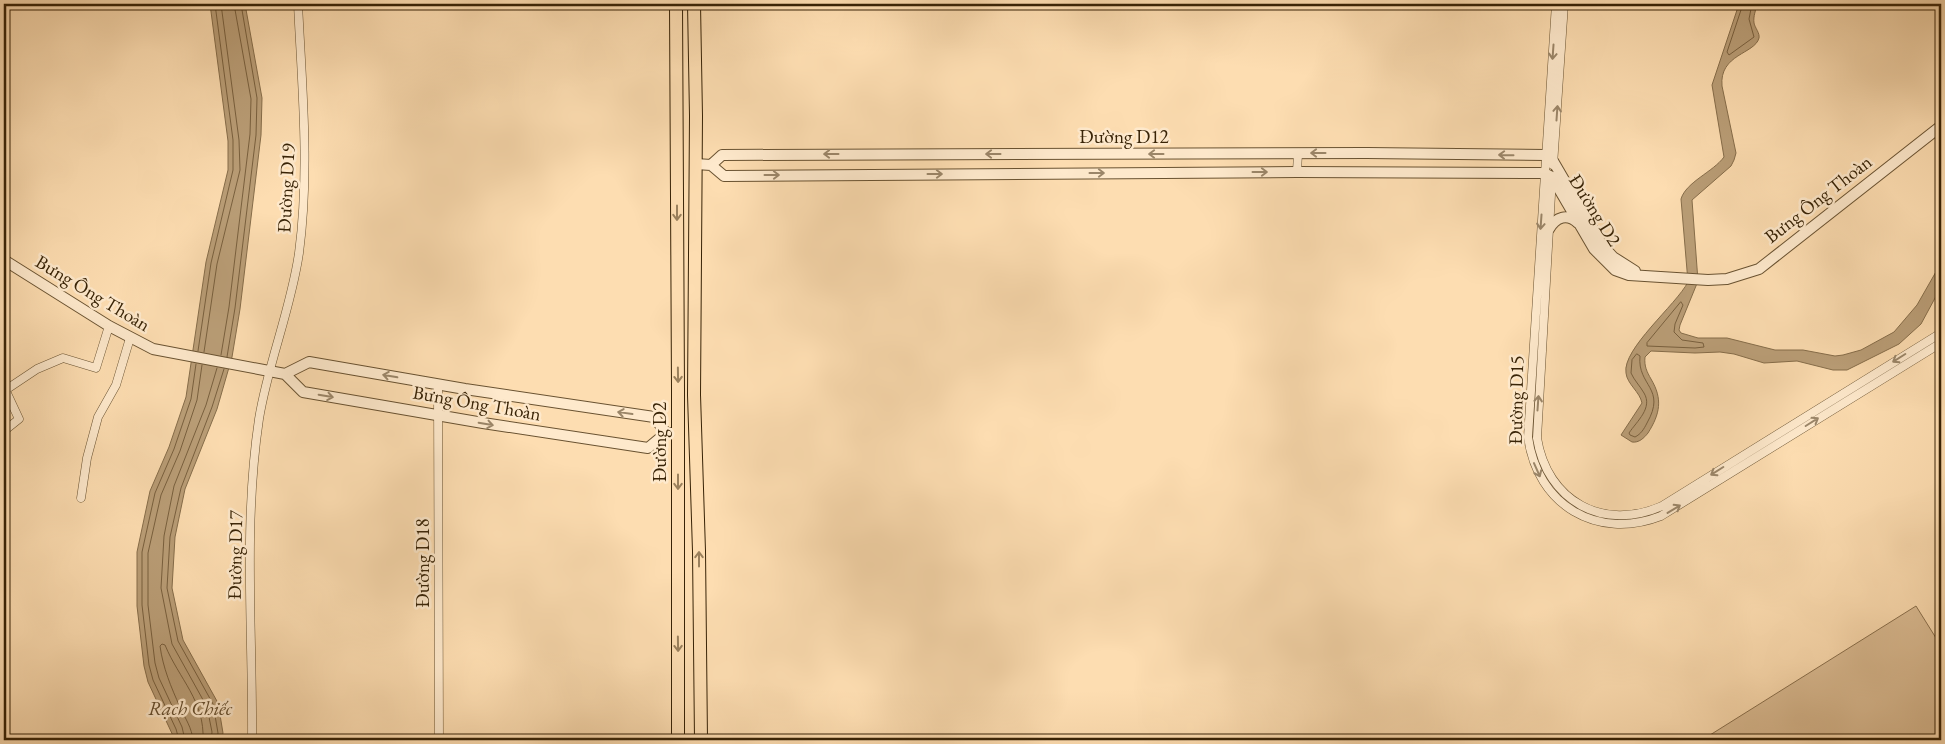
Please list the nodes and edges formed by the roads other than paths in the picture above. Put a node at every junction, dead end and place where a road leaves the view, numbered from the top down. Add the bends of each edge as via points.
1 (298, 4) edge
2 (670, 4) edge
3 (676, 4) edge
4 (694, 4) edge
5 (701, 4) edge
6 (1556, 4) edge
7 (1564, 4) edge
8 (674, 114) junction
9 (1941, 126) edge
10 (696, 144) junction
11 (1298, 154) junction
12 (1549, 158) junction
13 (675, 164) junction
14 (696, 164) junction
15 (712, 165) junction
16 (1297, 172) junction
17 (1548, 175) junction
18 (1581, 226) junction
19 (1549, 229) junction
20 (4, 260) edge
21 (1643, 275) junction
22 (1663, 278) joint
23 (109, 326) junction
24 (1941, 333) edge
25 (130, 338) junction
26 (1941, 344) edge
27 (270, 372) junction
28 (285, 374) junction
29 (438, 385) junction
30 (4, 389) edge
31 (437, 414) junction
32 (4, 431) edge
33 (672, 433) junction
34 (695, 434) junction
35 (1741, 456) junction
36 (1746, 463) junction
37 (81, 498) dead end
38 (252, 740) edge
39 (439, 740) edge
40 (678, 740) edge
41 (701, 740) edge

1 - 27 street, Đường D19 via 305,192 299,254
2 - 8 main road, Đường D2
3 - 8 main road, Đường D2
4 - 10 main road, Đường D2
5 - 10 main road, Đường D2 via 702,125
6 -> 12 street, Đường D15
12 -> 7 street, Đường D15
8 - 13 main road, Đường D2 via 672,131 678,144
9 - 22 street, Bưng Ông Thoàn via 1759,269 1727,279
10 - 14 main road, Đường D2
12 -> 11 street, Đường D12
11 -> 15 street, Đường D12 via 722,154
11 - 16 street
12 - 17 street, Đường D15
12 - 21 street, Đường D2 via 1608,252 1626,267
13 - 14 main road
13 -> 33 main road, Đường D2
14 - 15 street
14 - 34 main road, Đường D2
15 -> 16 street, Đường D12 via 724,176
16 - 17 street, Đường D12
17 - 18 street, Đường D2
17 - 19 street, Đường D15
17 -> 36 street, Đường D15 via 1528,427 1532,455 1544,484 1556,499 1582,516 1600,522 1631,524 1666,514
18 - 19 street via 1572,218 1563,217
18 - 21 street, Đường D2 via 1594,249 1609,265 1622,273
35 -> 19 street, Đường D15 via 1662,506 1640,514 1619,516 1597,512 1571,499 1557,486 1542,460 1537,427
20 - 23 street, Bưng Ông Thoàn
21 - 22 street, Đường D2
23 - 25 street, Bưng Ông Thoàn
23 - 30 street via 96,368 63,358
24 -> 35 street, Đường D15
25 - 27 street, Bưng Ông Thoàn via 154,349
25 - 37 street via 116,385 98,417
36 -> 26 street, Đường D15
27 - 28 street, Bưng Ông Thoàn
27 - 38 street, Đường D17 via 260,418 250,542
29 -> 28 street, Bưng Ông Thoàn via 309,362
28 -> 31 street, Bưng Ông Thoàn via 303,392
29 - 31 street, Đường D18
33 -> 29 street, Bưng Ông Thoàn via 654,417
30 - 32 street via 19,419
31 -> 33 street, Bưng Ông Thoàn via 648,448
31 - 39 street, Đường D18
33 - 34 main road
33 -> 40 main road, Đường D2
41 -> 34 main road, Đường D2 via 699,533 703,510 702,496 697,491
35 - 36 street

